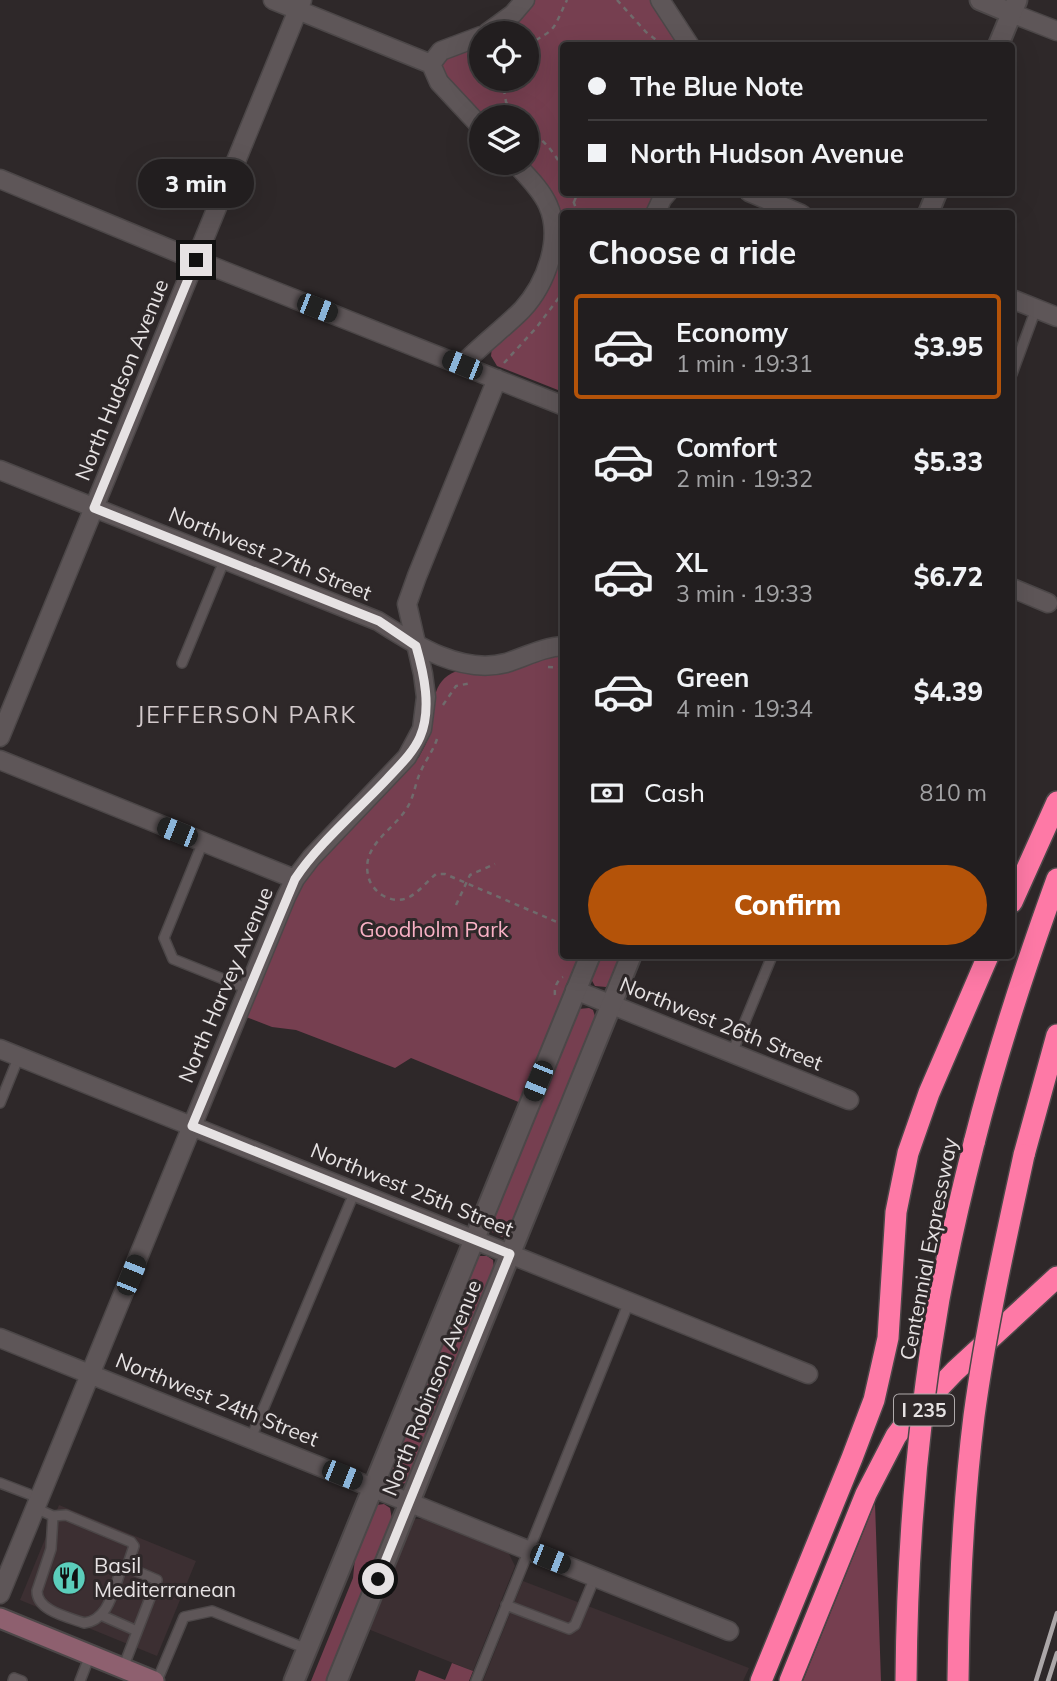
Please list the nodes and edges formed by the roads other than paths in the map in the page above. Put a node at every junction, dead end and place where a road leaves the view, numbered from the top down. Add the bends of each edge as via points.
1 (273, 0) edge
2 (526, 0) edge
3 (660, 0) edge
4 (980, 0) edge
5 (300, 5) edge
6 (1014, 6) edge
7 (503, 21) edge
8 (1057, 31) edge
9 (469, 42) edge
10 (687, 42) edge
11 (1000, 42) edge
12 (431, 64) junction
13 (469, 115) edge
14 (524, 175) edge
15 (0, 179) edge
16 (758, 196) edge
17 (792, 210) edge
18 (196, 260) junction
19 (1015, 300) edge
20 (1036, 309) junction
21 (1057, 317) edge
22 (462, 365) junction
23 (1015, 366) edge
24 (497, 379) junction
25 (560, 404) edge
26 (0, 470) edge
27 (94, 508) junction
28 (224, 561) junction
29 (1015, 589) edge
30 (1048, 603) dead end
31 (416, 646) junction
32 (560, 646) edge
33 (182, 663) dead end
34 (0, 737) edge
35 (0, 760) edge
36 (1057, 802) edge
37 (203, 842) junction
38 (295, 879) junction
39 (1057, 879) edge
40 (1015, 895) edge
41 (589, 959) edge
42 (630, 959) edge
43 (771, 959) edge
44 (987, 959) edge
45 (248, 989) junction
46 (575, 990) junction
47 (612, 1005) junction
48 (1057, 1035) edge
49 (0, 1049) edge
50 (732, 1053) junction
51 (19, 1056) junction
52 (849, 1100) dead end
53 (0, 1103) edge
54 (192, 1126) junction
55 (355, 1192) junction
56 (473, 1239) junction
57 (510, 1254) junction
58 (1057, 1277) edge
59 (629, 1302) junction
60 (0, 1338) edge
61 (89, 1374) junction
62 (808, 1374) dead end
63 (251, 1438) junction
64 (2, 1483) edge
65 (372, 1487) junction
66 (0, 1494) edge
67 (37, 1503) junction
68 (409, 1503) junction
69 (53, 1516) junction
70 (528, 1550) junction
71 (127, 1567) junction
72 (595, 1577) junction
73 (0, 1594) edge
74 (506, 1605) junction
75 (103, 1616) junction
76 (0, 1618) edge
77 (137, 1630) junction
78 (729, 1631) dead end
79 (307, 1649) junction
80 (90, 1655) junction
81 (122, 1668) junction
82 (13, 1681) edge
83 (22, 1681) edge
84 (80, 1681) edge
85 (155, 1681) edge
86 (294, 1681) edge
87 (337, 1681) edge
88 (476, 1681) edge
89 (761, 1681) edge
90 (790, 1681) edge
91 (906, 1681) edge
92 (958, 1681) edge

1 - 5 street
2 - 7 street
3 - 10 street
4 - 6 street
5 - 12 street
5 - 18 street, North Hudson Avenue
6 - 8 street
6 - 11 street
9 - 12 street via 441,51
12 - 13 street via 439,82
14 - 22 street via 547,204 554,230 551,254 530,299
15 - 18 street
16 - 17 street
18 - 22 street
18 - 27 street, North Hudson Avenue
19 - 20 street
20 - 21 street
20 - 23 lane
22 - 24 street
24 - 25 street
24 - 31 street, North Harvey Avenue via 410,593 407,604
26 - 27 street, Northwest 27th Street
27 - 28 street, Northwest 27th Street
27 - 34 street, North Hudson Avenue
28 - 31 street, Northwest 27th Street via 379,621
28 - 33 lane
29 - 30 street
31 - 32 street, Northwest 27th Street via 457,661 495,664
31 - 38 street, North Harvey Avenue via 426,698 420,737
35 - 37 street
36 - 40 highway
37 - 38 street
37 - 45 lane via 164,938 173,959
38 - 45 street, North Harvey Avenue
39 - 91 highway, Centennial Expressway / I 235, bridge via 998,1049 939,1299 914,1510
41 - 46 street, North Robinson Avenue
42 - 47 street, North Robinson Avenue
43 - 50 lane
44 - 89 highway via 908,1153 896,1212 888,1338 874,1400
45 - 54 street, North Harvey Avenue
46 - 47 street, Northwest 26th Street
46 - 56 street, North Robinson Avenue
47 - 50 street, Northwest 26th Street
47 - 57 street, North Robinson Avenue
48 - 92 highway, I 235, bridge via 997,1278 974,1415 963,1523
49 - 51 street, Northwest 25th Street
50 - 52 street, Northwest 26th Street
51 - 53 lane
51 - 54 street, Northwest 25th Street
54 - 55 street, Northwest 25th Street
54 - 61 street, North Harvey Avenue
55 - 56 street, Northwest 25th Street
55 - 63 lane
56 - 57 street, Northwest 25th Street
56 - 65 street, North Robinson Avenue
57 - 59 street, Northwest 25th Street
57 - 68 street, North Robinson Avenue
58 - 90 highway via 955,1370 896,1436 866,1493
59 - 62 street, Northwest 25th Street
59 - 70 lane
60 - 61 street, Northwest 24th Street
61 - 63 street, Northwest 24th Street
61 - 67 street, North Harvey Avenue
63 - 65 street, Northwest 24th Street
64 - 66 lane
64 - 67 lane
65 - 68 street, Northwest 24th Street
65 - 79 street, North Robinson Avenue
67 - 69 lane
67 - 73 street, North Harvey Avenue
68 - 70 street, Northwest 24th Street
68 - 87 street, North Robinson Avenue
69 - 71 lane via 66,1515 131,1542 134,1546
69 - 75 lane via 51,1549 37,1599 43,1606 84,1623
70 - 72 street, Northwest 24th Street
70 - 74 lane
71 - 75 lane via 121,1570
71 - 77 lane via 158,1580
72 - 74 lane via 575,1625 569,1629
72 - 78 street, Northwest 24th Street
74 - 88 lane
75 - 77 lane
76 - 80 main road
77 - 81 lane
79 - 85 lane via 212,1611 184,1617
79 - 86 street, North Robinson Avenue
80 - 81 main road
80 - 84 lane
81 - 85 main road
82 - 83 lane

